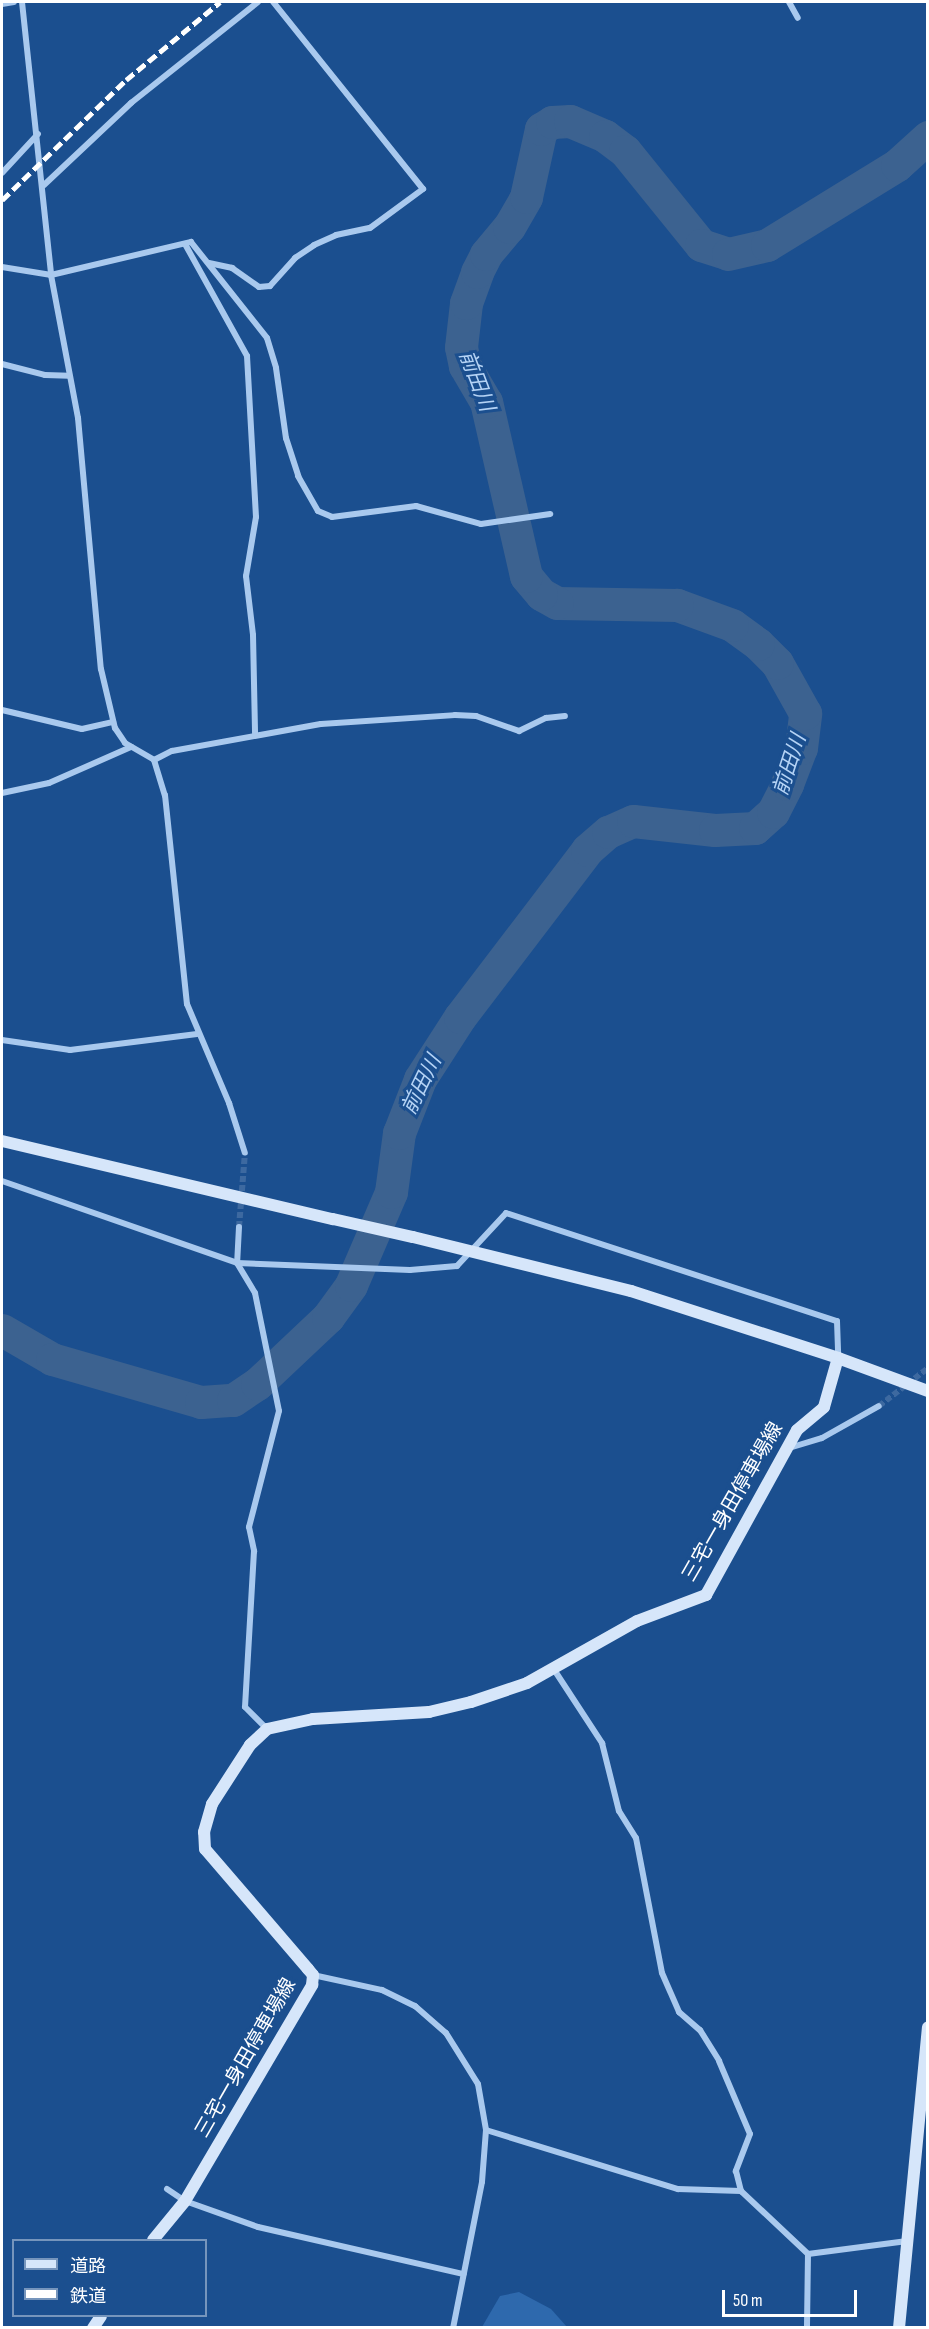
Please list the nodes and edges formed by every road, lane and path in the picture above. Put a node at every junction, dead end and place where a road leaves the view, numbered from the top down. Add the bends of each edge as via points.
1 (14, 2) edge
2 (22, 2) edge
3 (258, 2) edge
4 (273, 2) edge
5 (789, 2) edge
6 (2, 4) edge
7 (798, 18) dead end
8 (38, 134) junction
9 (2, 173) edge
10 (44, 185) junction
11 (184, 244) junction
12 (208, 263) junction
13 (2, 267) edge
14 (51, 275) junction
15 (2, 364) edge
16 (69, 376) junction
17 (550, 514) dead end
18 (2, 710) edge
19 (565, 716) dead end
20 (113, 722) junction
21 (255, 734) junction
22 (131, 747) junction
23 (154, 760) junction
24 (2, 794) edge
25 (197, 1034) junction
26 (2, 1040) edge
27 (2, 1141) edge
28 (245, 1153) tunnel mouth
29 (2, 1181) edge
30 (239, 1227) tunnel mouth
31 (237, 1263) junction
32 (838, 1358) junction
33 (927, 1391) edge
34 (879, 1406) tunnel mouth
35 (786, 1449) junction
36 (553, 1667) junction
37 (267, 1729) junction
38 (313, 1975) junction
39 (927, 2027) edge
40 (486, 2130) junction
41 (167, 2188) dead end
42 (741, 2191) junction
43 (185, 2201) junction
44 (155, 2239) edge
45 (907, 2241) junction
46 (808, 2254) junction
47 (464, 2274) junction
48 (453, 2328) edge
49 (807, 2328) edge
50 (899, 2328) edge

1 - 6 street
2 - 8 street
3 - 10 street via 131,103
4 - 12 street via 423,189 370,228 314,244 270,286 259,287 232,268
5 - 7 street
8 - 9 street
8 - 10 street
10 - 14 street
11 - 12 street via 191,242
11 - 14 street
11 - 21 street via 247,356 256,517 246,576 253,635
12 - 17 street via 267,338 276,368 286,438 298,476 318,511 332,517 416,506 481,524
13 - 14 street
14 - 16 street
15 - 16 street via 45,375
16 - 20 street via 78,418 101,669
18 - 20 street via 82,729
19 - 21 street via 546,718 519,731 476,716 455,715 354,721
20 - 22 street
21 - 23 street via 172,751
22 - 23 street
22 - 24 street via 49,783
23 - 25 street via 165,795 183,983
25 - 26 street via 70,1050
25 - 28 street via 220,1079
27 - 32 main road, bridge via 631,1291
29 - 31 street
30 - 31 street
31 - 32 street via 410,1270 458,1266 506,1213 837,1321
31 - 37 street via 255,1293 277,1386 279,1411 249,1527 254,1551 245,1707
32 - 33 main road
32 - 35 main road, 三宅一身田停車場線 via 824,1407 803,1421
34 - 35 street via 822,1438
35 - 36 main road, 三宅一身田停車場線 via 706,1595 637,1621
36 - 37 main road, 三宅一身田停車場線 via 527,1683 429,1712 313,1719
36 - 42 street via 602,1743 619,1811 636,1838 662,1973 679,2012 700,2030 719,2061 750,2134 736,2171
37 - 38 main road, 三宅一身田停車場線 via 250,1745 212,1804 203,1840 208,1856 258,1907
38 - 40 street via 390,1993 430,2018 471,2067
38 - 43 main road, 三宅一身田停車場線 via 307,1999
39 - 45 main road
40 - 42 street via 678,2189
40 - 47 street via 482,2182
41 - 43 street
42 - 46 street
43 - 44 main road, 三宅一身田停車場線
43 - 47 street via 258,2228
45 - 46 street
45 - 50 main road
46 - 49 street
47 - 48 street

